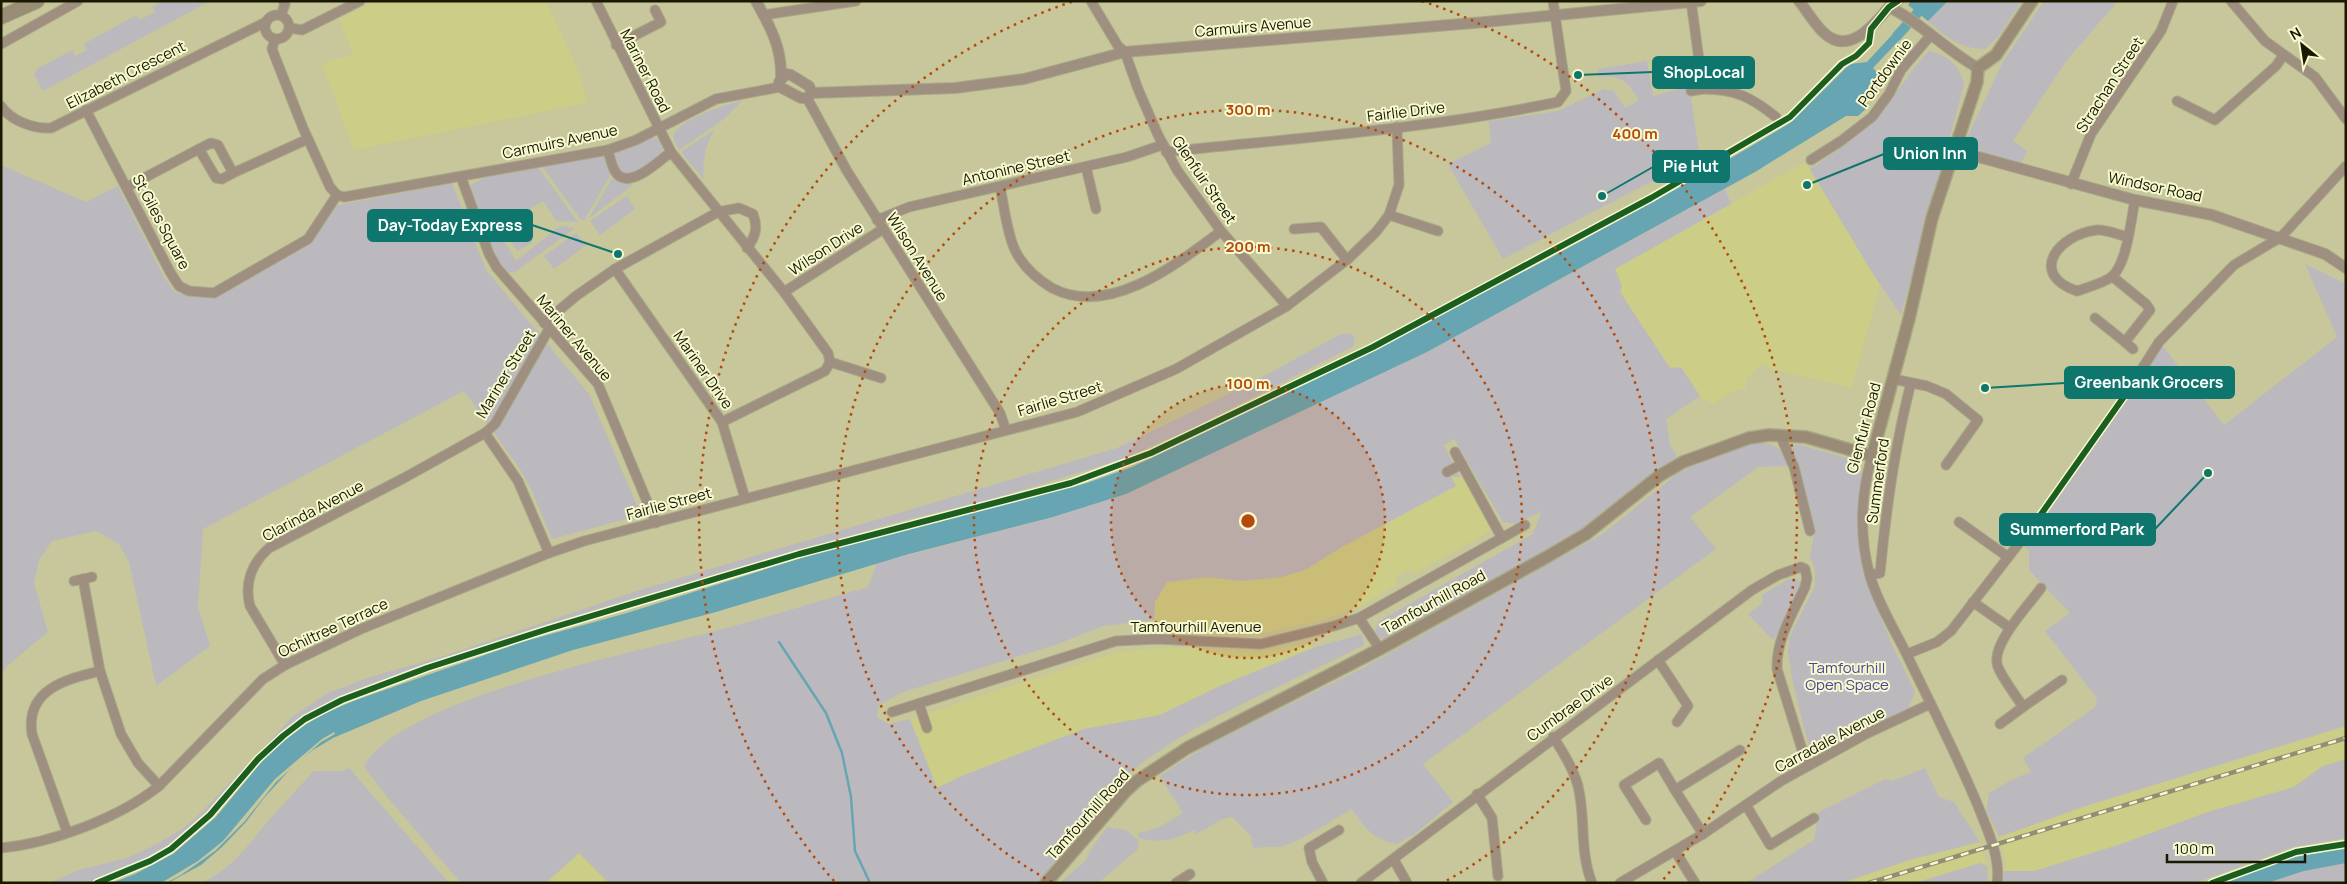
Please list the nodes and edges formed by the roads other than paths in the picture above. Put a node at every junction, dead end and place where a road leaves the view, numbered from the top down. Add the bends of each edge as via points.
1 (37, 1) edge
2 (78, 1) edge
3 (283, 1) edge
4 (360, 1) edge
5 (596, 1) edge
6 (756, 1) edge
7 (856, 1) edge
8 (1091, 1) edge
9 (1552, 1) edge
10 (1799, 1) edge
11 (2032, 1) edge
12 (2173, 1) edge
13 (2231, 1) edge
14 (1694, 2) edge
15 (1892, 3) edge
16 (655, 10) dead end
17 (281, 15) junction
18 (764, 15) junction
19 (1555, 16) junction
20 (1, 17) edge
21 (266, 22) junction
22 (290, 28) junction
23 (1930, 36) junction
24 (275, 39) junction
25 (1, 44) edge
26 (616, 44) junction
27 (1125, 52) junction
28 (2283, 56) junction
29 (1978, 68) junction
30 (784, 80) junction
31 (1703, 89) junction
32 (1692, 91) dead end
33 (810, 96) junction
34 (2177, 101) dead end
35 (1, 106) edge
36 (86, 110) junction
37 (1776, 117) dead end
38 (2346, 119) edge
39 (1397, 127) junction
40 (660, 128) junction
41 (308, 139) junction
42 (1164, 148) junction
43 (199, 149) junction
44 (608, 150) junction
45 (1953, 150) junction
46 (671, 152) junction
47 (1811, 160) dead end
48 (2346, 166) edge
49 (1086, 167) junction
50 (233, 173) junction
51 (461, 177) junction
52 (2071, 184) junction
53 (127, 187) junction
54 (1000, 187) junction
55 (337, 195) junction
56 (2135, 200) junction
57 (1096, 209) dead end
58 (718, 212) junction
59 (1389, 215) junction
60 (877, 220) junction
61 (883, 228) junction
62 (1294, 229) dead end
63 (1221, 231) junction
64 (1438, 231) dead end
65 (2128, 237) junction
66 (2280, 238) junction
67 (747, 248) junction
68 (1347, 260) junction
69 (2346, 268) edge
70 (615, 269) junction
71 (2112, 277) junction
72 (784, 292) junction
73 (1288, 306) junction
74 (2095, 318) dead end
75 (547, 326) junction
76 (2125, 342) junction
77 (2133, 349) dead end
78 (830, 362) junction
79 (881, 378) dead end
80 (1893, 379) junction
81 (1911, 383) junction
82 (2128, 391) dead end
83 (722, 422) junction
84 (1006, 430) junction
85 (486, 433) junction
86 (1780, 435) junction
87 (1455, 452) dead end
88 (1872, 456) junction
89 (1462, 464) junction
90 (1946, 465) dead end
91 (1447, 472) dead end
92 (745, 498) junction
93 (2036, 520) dead end
94 (1959, 522) dead end
95 (656, 523) junction
96 (1525, 525) dead end
97 (1810, 531) dead end
98 (604, 535) joint
99 (1502, 538) junction
100 (548, 553) junction
101 (2008, 557) junction
102 (1870, 576) junction
103 (83, 579) dead end
104 (2042, 588) dead end
105 (1973, 602) junction
106 (1359, 618) junction
107 (2010, 628) junction
108 (1380, 649) junction
109 (1907, 654) junction
110 (1658, 660) junction
111 (285, 665) junction
112 (100, 671) junction
113 (2062, 680) dead end
114 (919, 704) junction
115 (1930, 704) junction
116 (2023, 707) junction
117 (892, 712) dead end
118 (1677, 722) dead end
119 (2000, 724) dead end
120 (927, 728) dead end
121 (1554, 737) junction
122 (1740, 750) dead end
123 (1809, 765) junction
124 (160, 786) junction
125 (1676, 790) junction
126 (1477, 794) junction
127 (1746, 805) junction
128 (1814, 818) dead end
129 (1646, 820) dead end
130 (1339, 830) dead end
131 (67, 832) junction
132 (1703, 834) junction
133 (1, 848) edge
134 (1675, 851) junction
135 (1394, 860) junction
136 (1190, 874) dead end
137 (1498, 876) dead end
138 (1046, 883) edge
139 (1176, 883) edge
140 (1324, 883) edge
141 (1361, 883) edge
142 (1408, 883) edge
143 (1592, 883) edge
144 (1620, 883) edge
145 (1695, 883) edge
146 (1997, 883) edge

1 - 20 main road
2 - 25 street
3 - 17 street
4 - 22 street via 302,30
5 - 26 street, Mariner Road
6 - 18 street
7 - 18 street
8 - 27 street, Glenfuir Street
9 - 19 street, Fairlie Drive
10 - 15 street via 1824,33 1849,40 1860,37 1871,28
11 - 29 main road via 1996,55
12 - 52 street, Strachan Street via 2161,32 2091,134
13 - 28 street via 2265,41
14 - 19 street, Carmuirs Avenue
14 - 31 street
15 - 23 street
16 - 26 street via 661,22
17 - 21 street via 274,15
17 - 22 street via 288,20
18 - 30 street via 774,33
19 - 27 street, Carmuirs Avenue
19 - 39 street, Fairlie Drive via 1566,91 1558,102 1506,113
21 - 24 street via 265,31
21 - 36 street, Elizabeth Crescent
22 - 24 street via 287,36
23 - 29 street
23 - 47 street, Portdownie via 1901,70 1872,117
24 - 41 street via 272,49
26 - 40 street, Mariner Road
27 - 33 street, Carmuirs Avenue via 1024,79 976,86
27 - 42 street, Glenfuir Street
28 - 34 street via 2215,120
28 - 38 street via 2315,78
29 - 45 main road, Glenfuir Road via 1977,82
30 - 33 street via 801,98
30 - 33 street via 809,86
30 - 40 street, Carmuirs Avenue via 716,99
31 - 32 street
31 - 37 street via 1739,93
33 - 60 street, Wilson Avenue via 825,133
35 - 36 street, Elizabeth Crescent via 10,116 40,129 51,128
36 - 53 street, St Giles Square
39 - 42 street, Fairlie Drive
39 - 59 street, Fairlie Street via 1400,185
40 - 44 street, Carmuirs Avenue
40 - 46 street, Mariner Road
41 - 50 street
41 - 55 street via 330,187
42 - 49 street, Antonine Street
42 - 63 street, Glenfuir Street
43 - 50 street via 216,178 222,179
43 - 50 street via 211,143 218,145
43 - 53 street
44 - 46 street via 615,172 626,180 636,177
44 - 51 street, Carmuirs Avenue
45 - 52 street, Windsor Road
45 - 80 main road, Glenfuir Road via 1932,218
46 - 58 street, Mariner Road
48 - 66 street
49 - 54 street, Antonine Street
49 - 57 street
51 - 55 street, Carmuirs Avenue via 344,197
51 - 75 street, Mariner Avenue via 497,268
52 - 56 street, Windsor Road
53 - 55 street, St Giles Square via 180,286 203,294 214,293 308,239
54 - 60 street, Antonine Street via 909,207
54 - 63 street via 1014,249 1023,264 1040,281 1077,296 1105,296 1160,274
56 - 65 street
56 - 66 street, Windsor Road via 2212,215
58 - 67 street, Mariner Road
58 - 67 street via 739,208 752,214 756,228
58 - 70 street, Mariner Street
59 - 64 street
59 - 68 street, Fairlie Street
60 - 61 street, Wilson Avenue
61 - 72 street, Wilson Drive
61 - 84 street, Wilson Avenue via 1000,413
62 - 68 street via 1321,227
63 - 73 street, Glenfuir Street
65 - 71 street via 2121,264
65 - 71 street via 2100,230 2090,232 2070,240 2056,251 2050,264 2053,276 2064,287 2077,291
66 - 69 street, Windsor Road via 2324,254
66 - 82 street via 2234,265 2159,342
67 - 72 street, Mariner Road
68 - 73 street, Fairlie Street
70 - 75 street, Mariner Street via 576,296
70 - 83 street, Mariner Drive
71 - 76 street via 2150,310
72 - 78 street, Mariner Road via 828,353
73 - 84 street, Fairlie Street via 1203,355 1122,393 1077,412
74 - 76 street
75 - 85 street, Mariner Street via 495,424
75 - 95 street, Mariner Avenue via 598,384
76 - 77 street
78 - 79 street
78 - 83 street via 825,371
80 - 81 street
80 - 88 main road, Glenfuir Road
81 - 90 street via 1946,394 1978,420
81 - 102 street, Summerford via 1892,472 1880,573
83 - 92 street, Mariner Drive
84 - 92 street, Fairlie Street
85 - 100 street via 518,481
85 - 111 street, Clarinda Avenue via 268,548 259,556 249,579 247,596
86 - 88 main road, Tamfourhill Road via 1806,437
86 - 97 street via 1794,467
86 - 108 main road, Tamfourhill Road via 1749,438 1683,462 1659,476 1586,534
87 - 89 street
88 - 102 street, Glenfuir Road via 1864,483 1862,509
89 - 91 street
89 - 99 street
92 - 95 street, Fairlie Street
93 - 101 street
94 - 101 street
95 - 98 street, Fairlie Street
96 - 99 street, Tamfourhill Avenue
98 - 100 street, Ochiltree Terrace
99 - 106 street, Tamfourhill Avenue
100 - 111 street, Ochiltree Terrace via 361,629
101 - 105 street
102 - 109 street, Glenfuir Road
103 - 112 street
104 - 107 street
105 - 107 street
105 - 109 street via 1951,632 1937,642
106 - 108 street
106 - 114 street, Tamfourhill Avenue via 1261,644 1157,638 1116,641
107 - 116 street via 1996,653 1997,666
108 - 138 main road, Tamfourhill Road via 1187,748 1137,781
109 - 115 street, Glenfuir Road
110 - 118 street via 1688,706
110 - 121 street, Cumbrae Drive
110 - 123 street, Cumbrae Drive via 1752,590 1778,575 1801,567 1804,569 1805,587 1781,640 1777,662 1781,685
111 - 124 street, Ochiltree Terrace via 262,679
112 - 124 street via 127,746
112 - 131 street via 56,684 40,701 31,720 32,734
113 - 116 street
114 - 117 street, Tamfourhill Avenue
114 - 120 street
115 - 123 street, Carradale Avenue
115 - 146 street, Glenfuir Road via 1972,792 1991,841 1998,867
116 - 119 street
121 - 126 street, Cumbrae Drive
121 - 143 street via 1579,788 1585,863
122 - 125 street
123 - 127 street, Carradale Avenue
124 - 131 street, Ochiltree Terrace via 130,805
125 - 129 street via 1659,763 1624,785
125 - 132 street
126 - 135 street, Cumbrae Drive
126 - 137 street via 1492,818
127 - 128 street via 1770,845
127 - 132 street, Carradale Avenue
130 - 140 street via 1309,848 1312,862
131 - 133 street, Ochiltree Terrace
132 - 134 street, Carradale Avenue
134 - 144 street, Carradale Avenue
134 - 145 street
135 - 141 street, Cumbrae Drive
135 - 142 street
136 - 139 street

